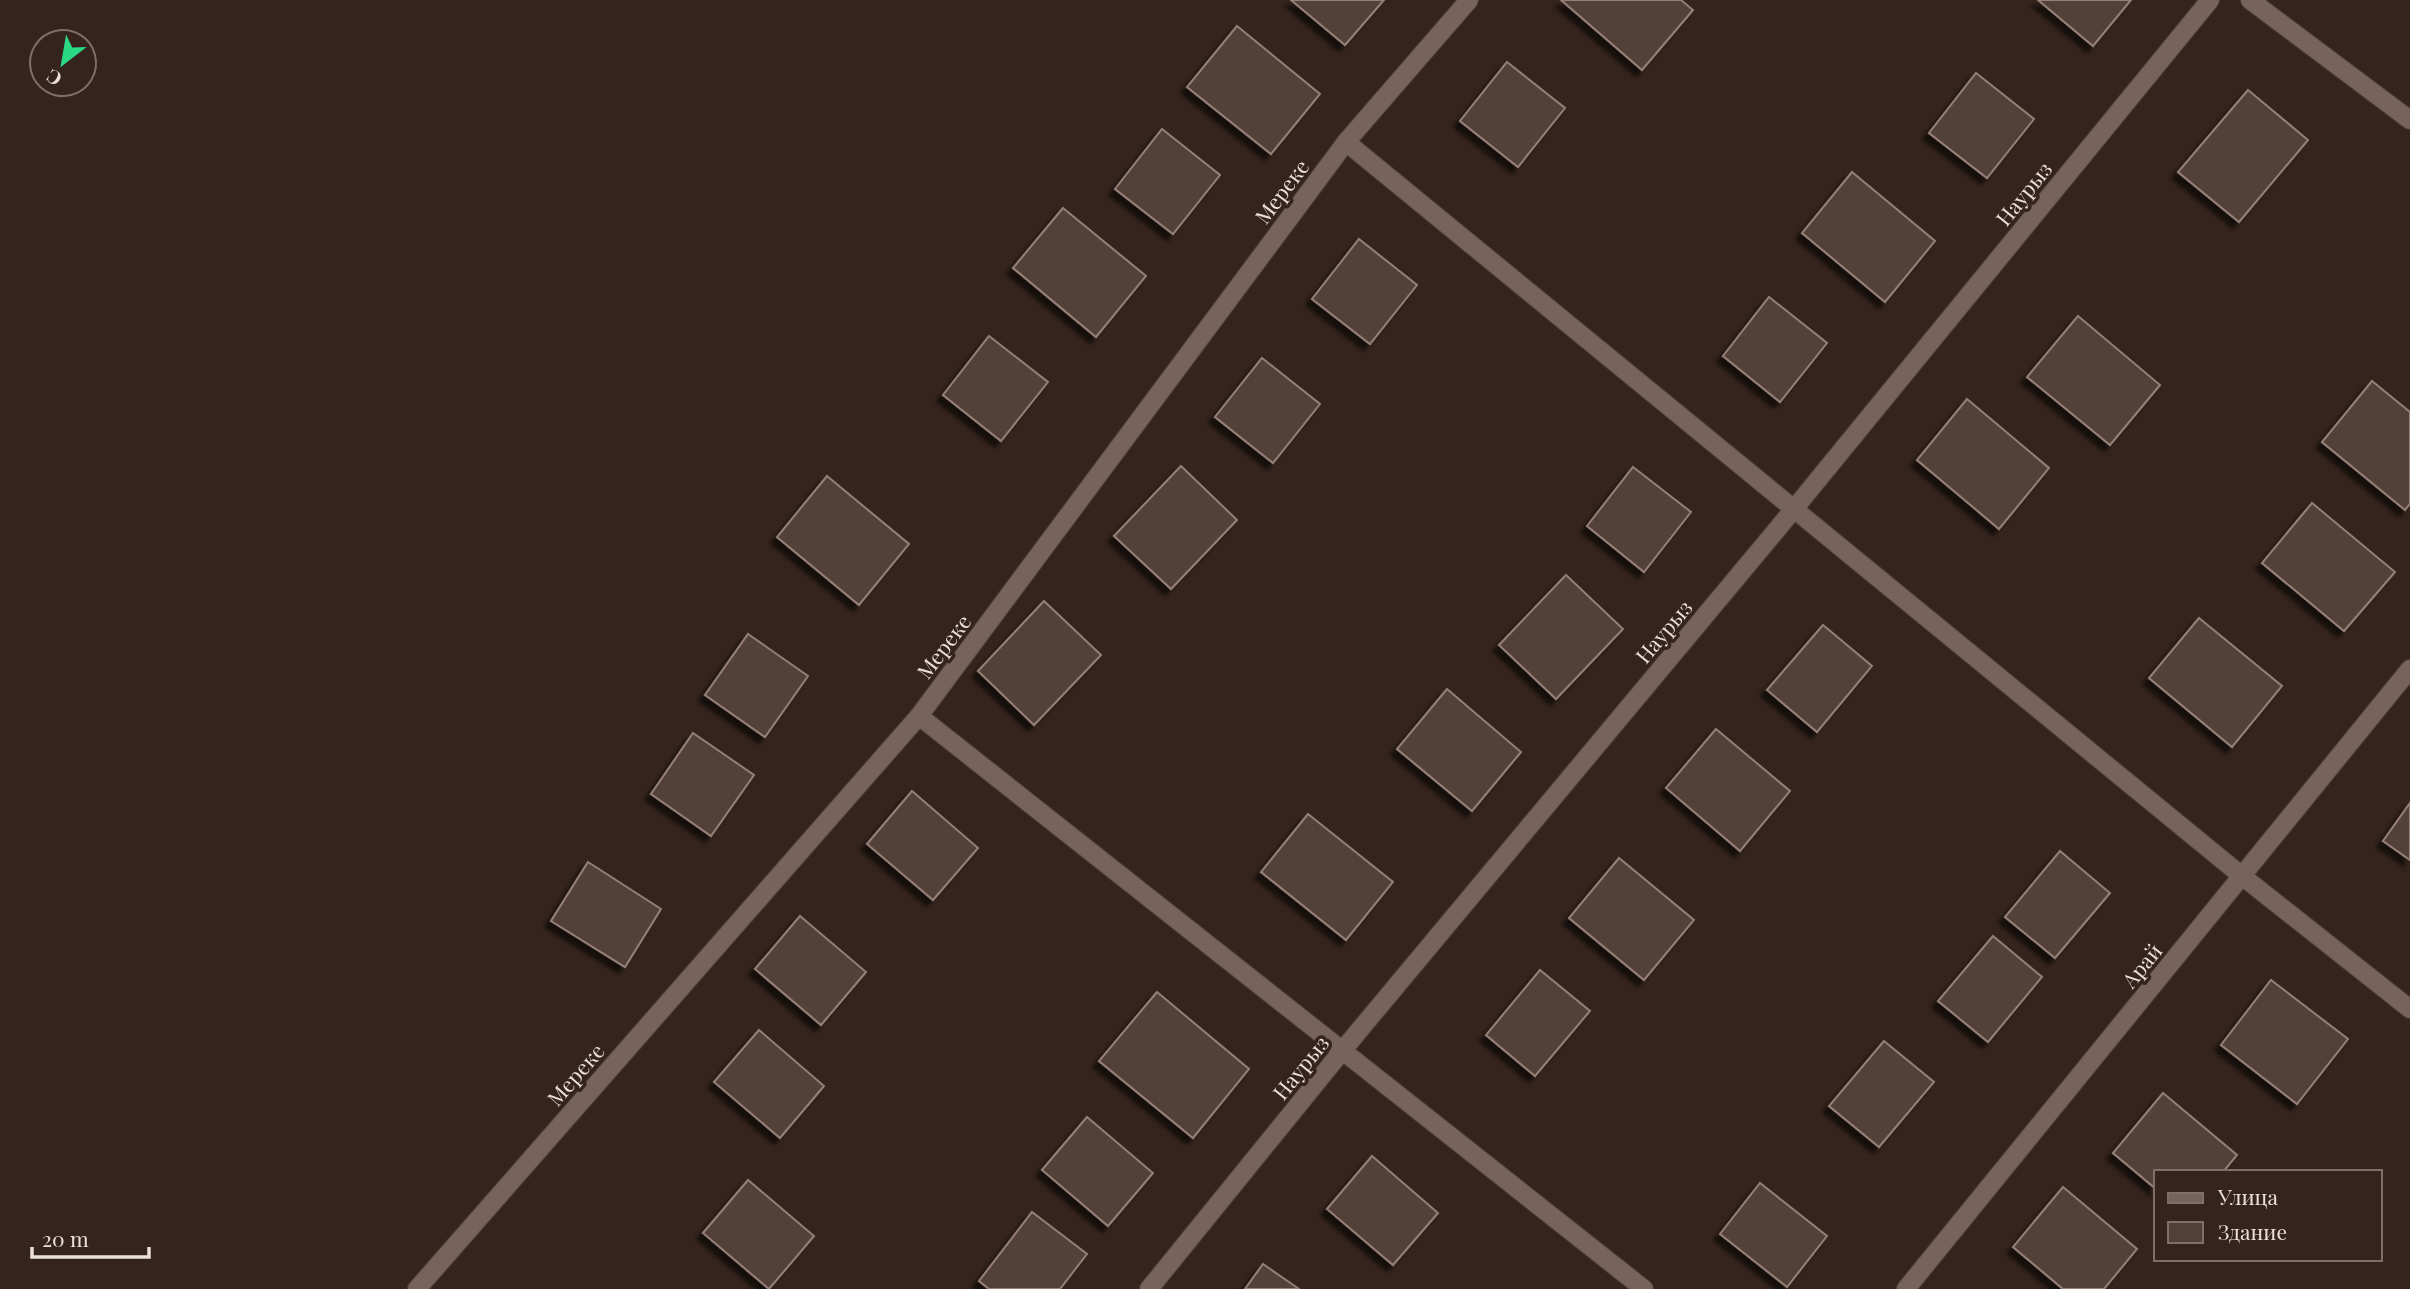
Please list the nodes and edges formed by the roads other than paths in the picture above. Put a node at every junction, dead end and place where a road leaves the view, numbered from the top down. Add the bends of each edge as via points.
1 (1469, 0) edge
2 (2210, 0) edge
3 (2250, 0) edge
4 (2410, 120) edge
5 (1346, 142) junction
6 (1794, 509) junction
7 (2410, 669) edge
8 (919, 716) junction
9 (2242, 876) junction
10 (2410, 1009) edge
11 (1342, 1051) junction
12 (418, 1289) edge
13 (1149, 1289) edge
14 (1644, 1289) edge
15 (1906, 1289) edge

1 - 5 street, Мереке
2 - 6 street, Наурыз
3 - 4 street
5 - 6 street
5 - 8 street, Мереке
6 - 9 street
6 - 11 street, Наурыз
7 - 9 street, Арай
8 - 11 street
8 - 12 street, Мереке
9 - 10 street
9 - 15 street, Арай
11 - 13 street, Наурыз
11 - 14 street

